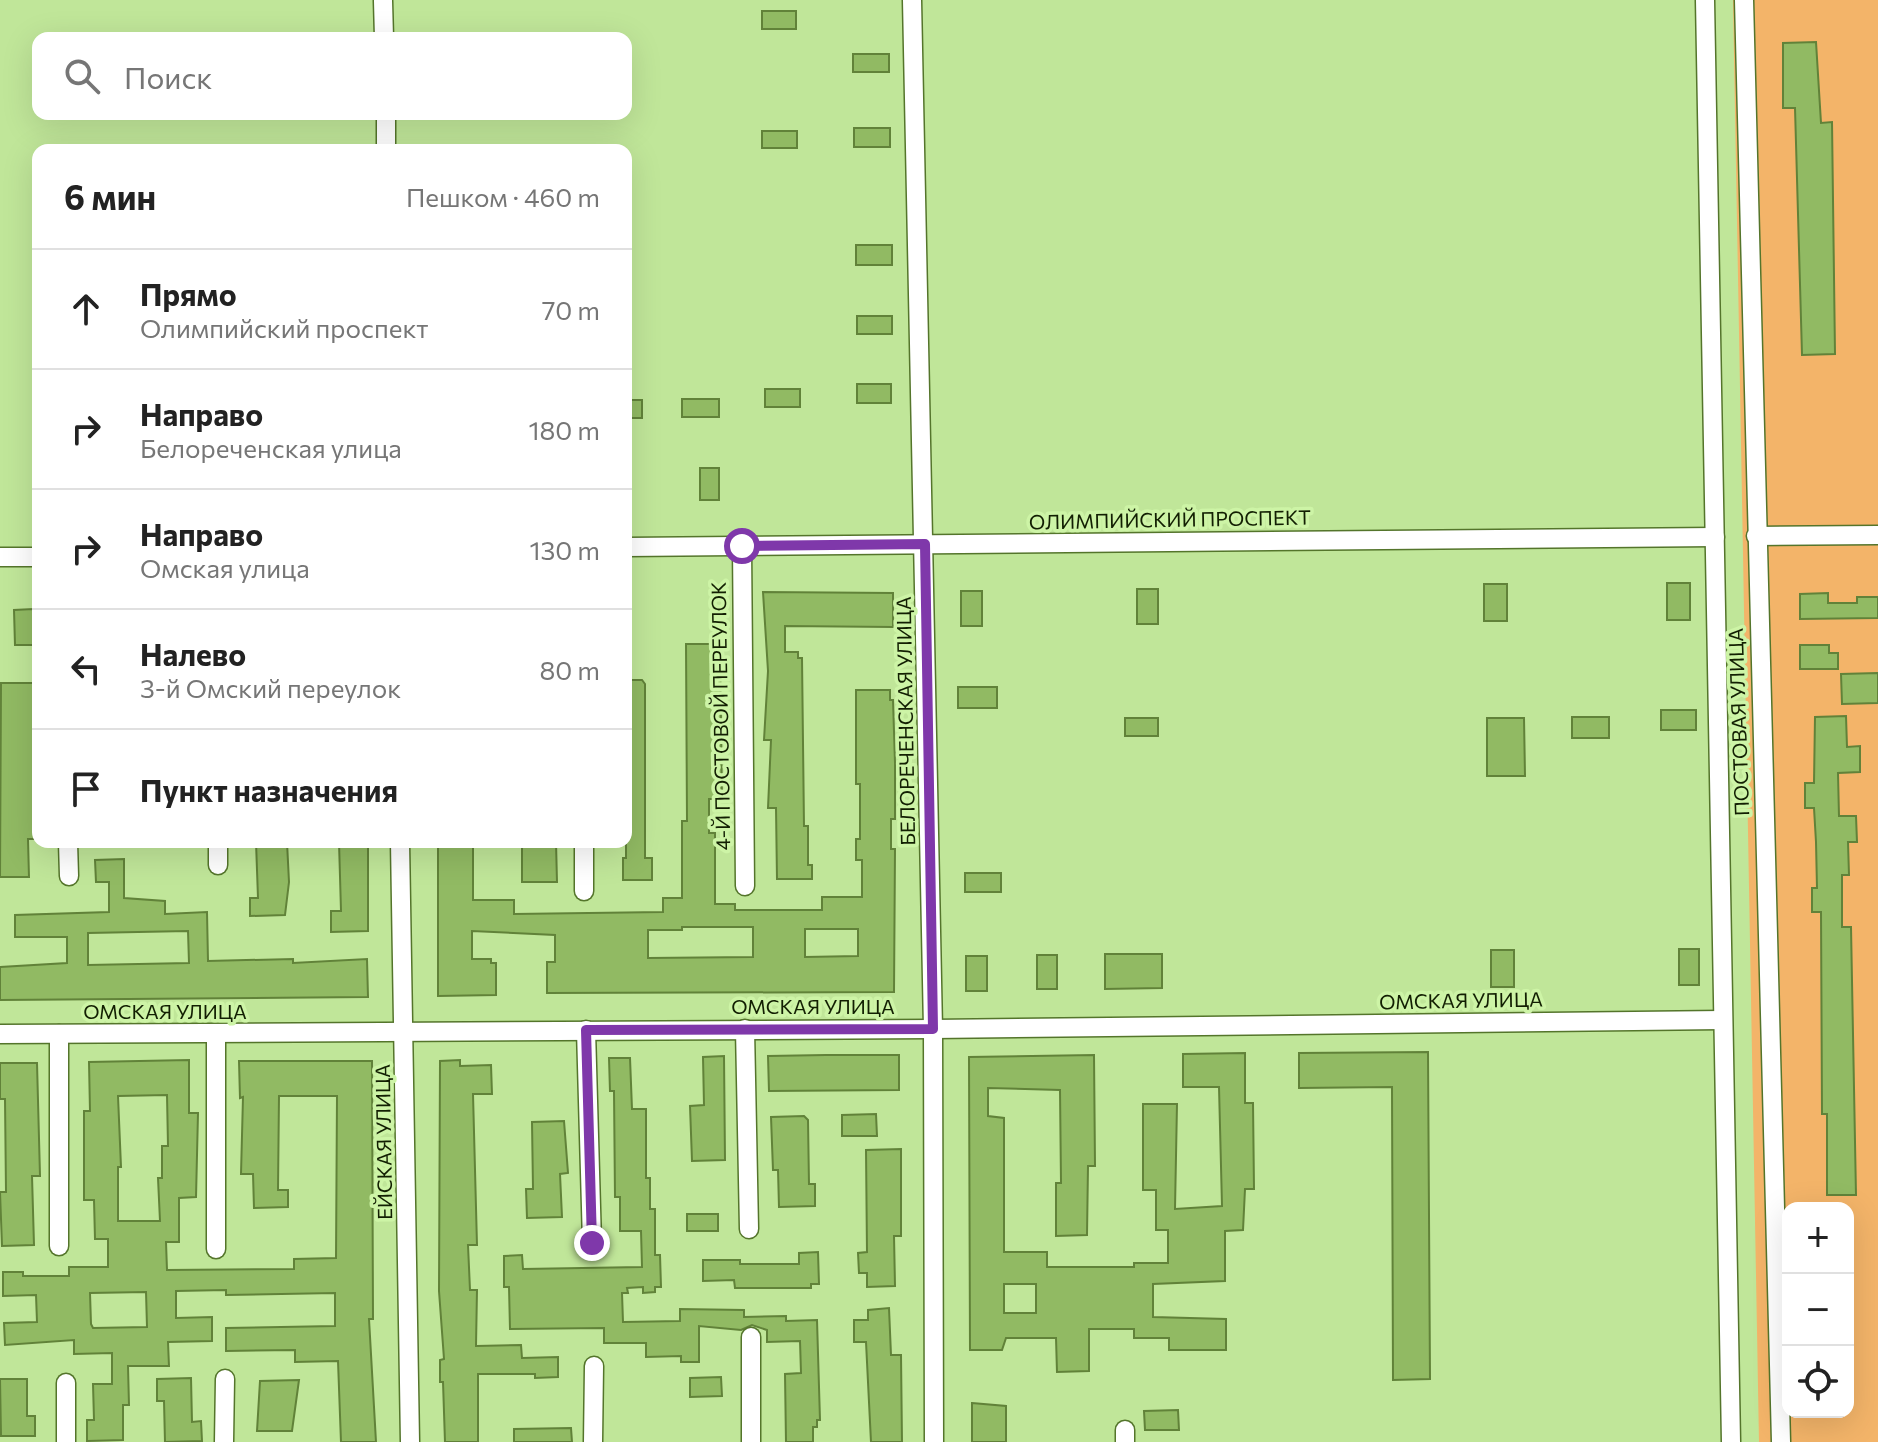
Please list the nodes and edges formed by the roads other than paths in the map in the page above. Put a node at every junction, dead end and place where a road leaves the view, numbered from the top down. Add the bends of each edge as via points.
1 (912, 0) edge
2 (1705, 0) edge
3 (1744, 0) edge
4 (383, 1) edge
5 (384, 32) edge
6 (386, 120) edge
7 (386, 144) edge
8 (1878, 535) edge
9 (1756, 536) junction
10 (1715, 537) junction
11 (925, 544) junction
12 (742, 546) junction
13 (632, 547) edge
14 (0, 557) edge
15 (32, 557) edge
16 (68, 848) edge
17 (218, 848) edge
18 (400, 848) edge
19 (584, 848) edge
20 (218, 865) dead end
21 (69, 876) dead end
22 (745, 886) dead end
23 (584, 891) dead end
24 (1722, 1020) junction
25 (745, 1029) junction
26 (933, 1029) junction
27 (586, 1030) junction
28 (405, 1033) junction
29 (0, 1034) edge
30 (59, 1034) junction
31 (216, 1034) junction
32 (749, 1229) dead end
33 (592, 1243) dead end
34 (59, 1246) dead end
35 (216, 1249) dead end
36 (751, 1337) dead end
37 (594, 1366) dead end
38 (225, 1379) dead end
39 (66, 1383) dead end
40 (66, 1442) edge
41 (224, 1442) edge
42 (410, 1442) edge
43 (593, 1442) edge
44 (751, 1442) edge
45 (934, 1442) edge
46 (1731, 1442) edge
47 (1781, 1442) edge

1 - 11 street, БЕЛОРЕЧЕНСКАЯ УЛИЦА
2 - 10 street, ПОСТОВАЯ УЛИЦА
3 - 9 street, ПОСТОВАЯ УЛИЦА
4 - 5 street
6 - 7 street
8 - 9 street
9 - 47 street, ПОСТОВАЯ УЛИЦА
10 - 11 street, ОЛИМПИЙСКИЙ ПРОСПЕКТ
10 - 24 street, ПОСТОВАЯ УЛИЦА
11 - 12 street, ОЛИМПИЙСКИЙ ПРОСПЕКТ
11 - 26 street, БЕЛОРЕЧЕНСКАЯ УЛИЦА
12 - 13 street, ОЛИМПИЙСКИЙ ПРОСПЕКТ
12 - 22 street, 4-Й ПОСТОВОЙ ПЕРЕУЛОК
14 - 15 street
16 - 21 street
17 - 20 street
18 - 28 street, ЕЙСКАЯ УЛИЦА
19 - 23 street
24 - 26 street, ОМСКАЯ УЛИЦА
24 - 46 street, ПОСТОВАЯ УЛИЦА
25 - 26 street, ОМСКАЯ УЛИЦА
25 - 27 street, ОМСКАЯ УЛИЦА
25 - 32 street
26 - 45 street, БЕЛОРЕЧЕНСКАЯ УЛИЦА
27 - 28 street, ОМСКАЯ УЛИЦА
27 - 33 street
28 - 31 street, ОМСКАЯ УЛИЦА
28 - 42 street, ЕЙСКАЯ УЛИЦА
29 - 30 street, ОМСКАЯ УЛИЦА
30 - 31 street, ОМСКАЯ УЛИЦА
30 - 34 street
31 - 35 street
36 - 44 street
37 - 43 street
38 - 41 street
39 - 40 street

